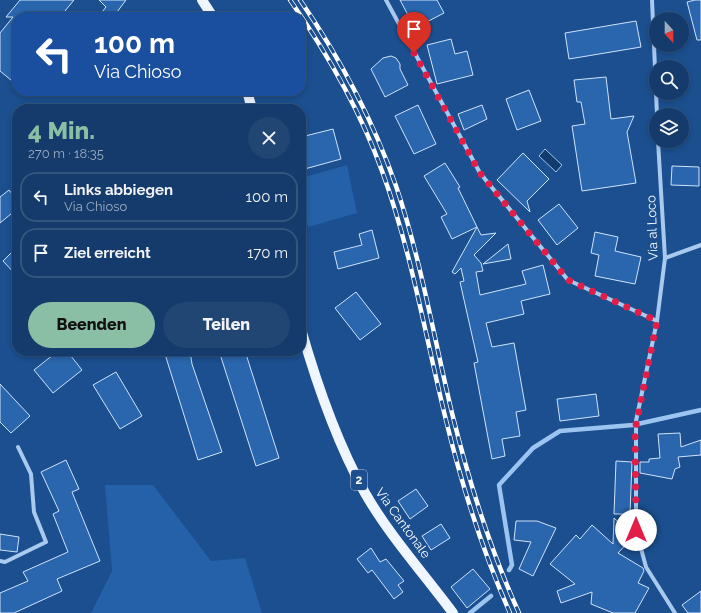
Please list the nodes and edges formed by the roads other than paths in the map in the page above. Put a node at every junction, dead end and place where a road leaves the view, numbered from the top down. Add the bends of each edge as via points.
1 (202, 0) edge
2 (386, 0) edge
3 (652, 0) edge
4 (210, 12) edge
5 (655, 60) edge
6 (658, 148) edge
7 (701, 245) edge
8 (665, 258) junction
9 (657, 321) junction
10 (306, 344) edge
11 (18, 447) dead end
12 (0, 561) edge
13 (453, 613) edge
14 (675, 613) edge

1 - 4 main road
2 - 9 street via 480,173 568,280
3 - 5 street
6 - 8 street, Via al Loco
7 - 8 street
8 - 9 street, Via al Loco
9 - 14 street, Via al Loco via 635,430 637,539 650,575
10 - 13 main road, Via Cantonale / 2 via 331,420 365,493
11 - 12 street via 31,474 34,512 46,542 5,562

